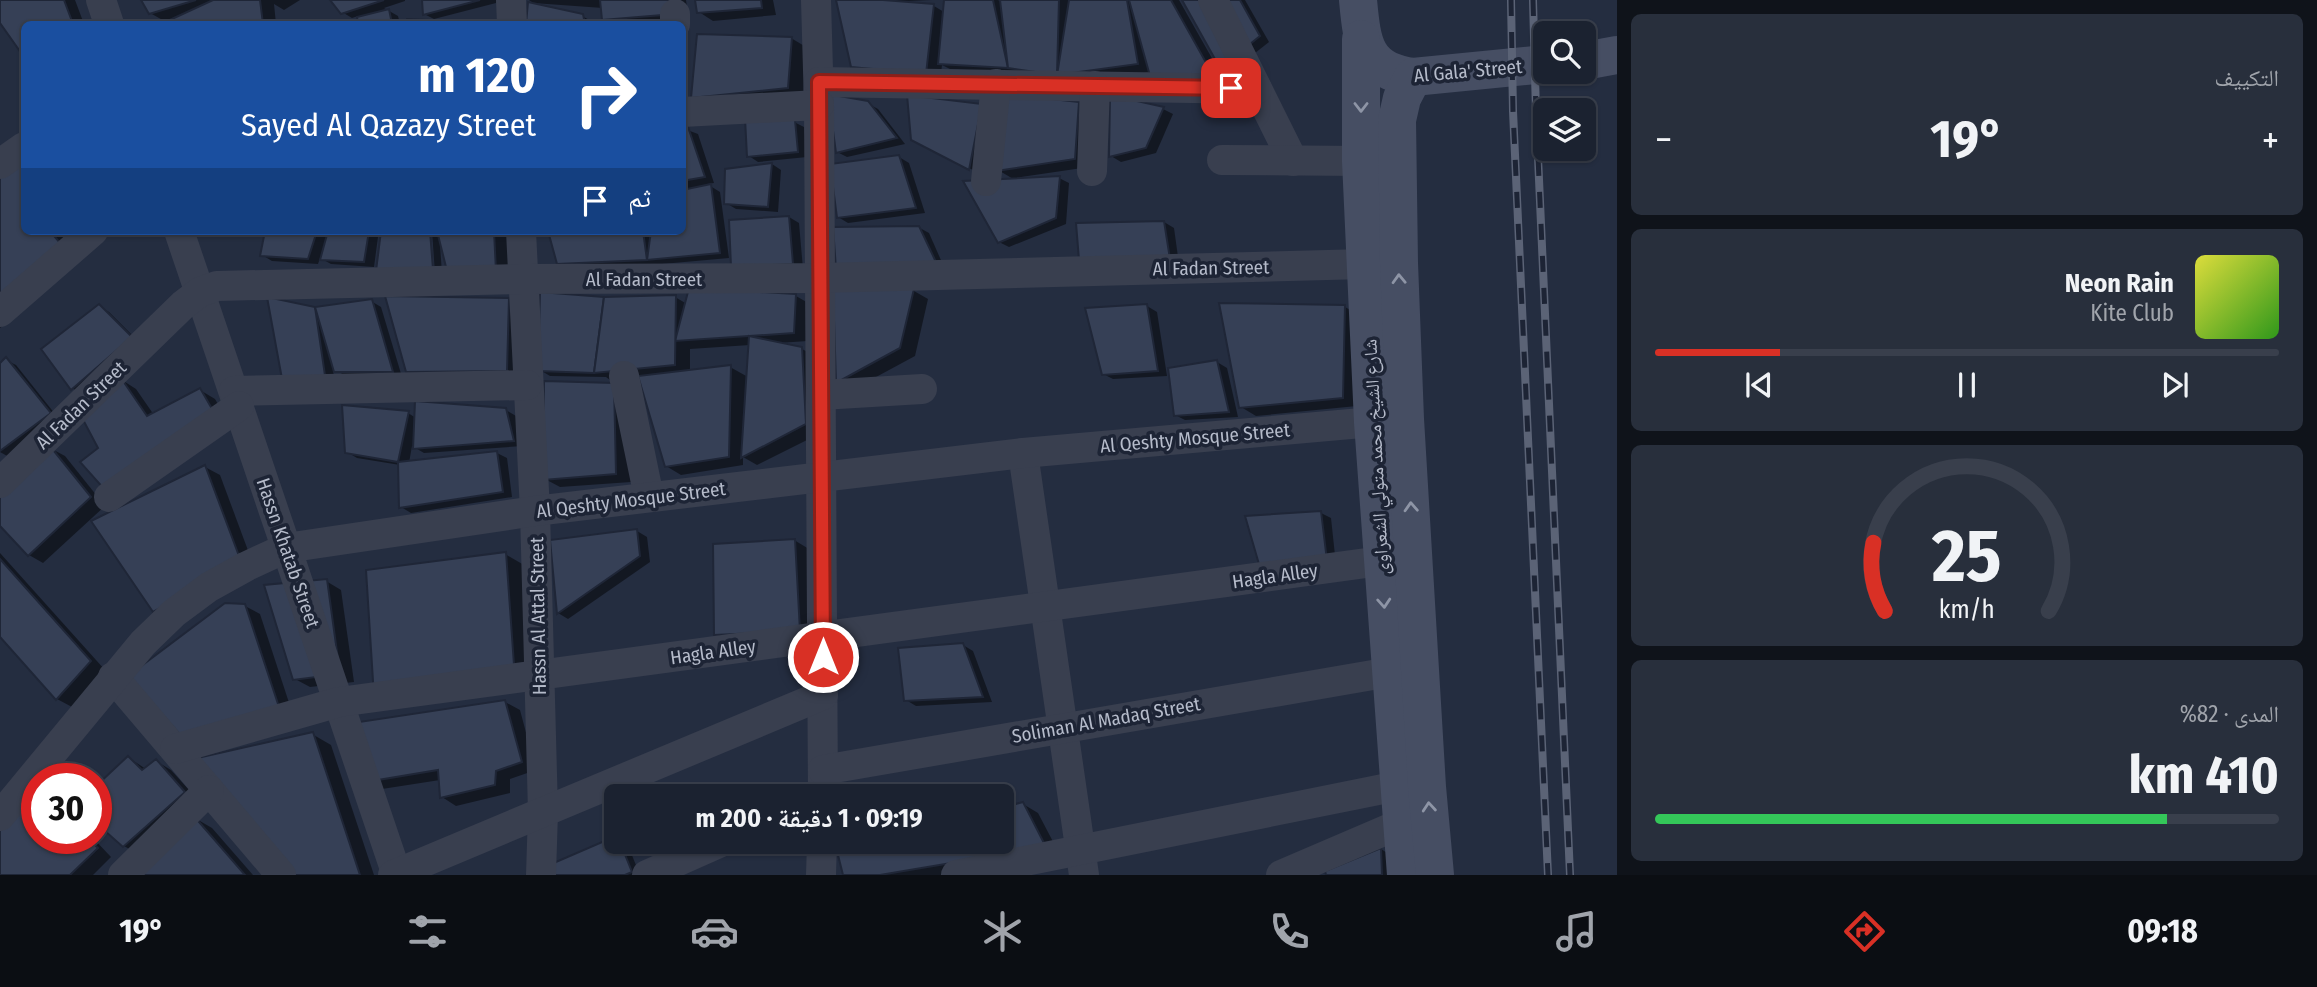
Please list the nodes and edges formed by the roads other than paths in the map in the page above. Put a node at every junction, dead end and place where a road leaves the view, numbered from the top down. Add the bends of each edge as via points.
1 (101, 0) edge
2 (511, 0) edge
3 (816, 0) edge
4 (1213, 0) edge
5 (1358, 0) edge
6 (108, 21) edge
7 (512, 21) edge
8 (1361, 39) junction
9 (1617, 55) edge
10 (1596, 59) edge
11 (1533, 65) edge
12 (1413, 77) junction
13 (996, 84) junction
14 (1095, 86) junction
15 (1257, 89) junction
16 (819, 94) junction
17 (686, 111) edge
18 (21, 149) edge
19 (1222, 160) dead end
20 (1293, 161) junction
21 (1361, 161) junction
22 (0, 164) edge
23 (1092, 171) dead end
24 (986, 181) dead end
25 (88, 235) edge
26 (180, 235) edge
27 (521, 235) edge
28 (1366, 264) junction
29 (819, 278) junction
30 (523, 279) junction
31 (200, 292) junction
32 (0, 312) edge
33 (624, 376) dead end
34 (527, 385) junction
35 (922, 389) dead end
36 (821, 395) junction
37 (236, 399) junction
38 (1373, 422) junction
39 (1023, 453) junction
40 (823, 477) junction
41 (0, 484) edge
42 (109, 496) dead end
43 (649, 497) junction
44 (535, 511) junction
45 (286, 548) junction
46 (1381, 561) junction
47 (1045, 607) junction
48 (823, 638) junction
49 (1390, 672) junction
50 (539, 675) junction
51 (113, 677) junction
52 (823, 695) junction
53 (339, 702) junction
54 (1063, 727) junction
55 (175, 749) junction
56 (823, 783) edge
57 (1398, 786) junction
58 (209, 790) junction
59 (543, 812) junction
60 (0, 816) edge
61 (1401, 824) junction
62 (697, 854) edge
63 (822, 854) edge
64 (1082, 863) edge
65 (658, 873) edge
66 (396, 874) edge
67 (123, 875) edge
68 (281, 875) edge
69 (541, 875) edge
70 (821, 875) edge
71 (956, 875) edge
72 (1281, 875) edge
73 (1406, 875) edge
74 (1435, 875) edge

1 - 6 street
2 - 7 street
3 - 16 street
4 - 15 street
5 - 8 street
8 - 12 street, Al Gala' Street via 1381,66
8 -> 21 street, شارع الشيخ محمد متولي الشعراوى
9 - 10 street
11 - 12 street, Al Gala' Street
74 -> 12 street, شارع الشيخ محمد متولي الشعراوى via 1399,263 1397,120
13 - 14 street
13 - 16 street
13 - 24 street
14 - 15 street
14 - 23 street
15 - 20 street
16 - 17 street
16 - 29 street
18 - 22 street
19 - 20 street
20 - 21 street
21 - 28 street, شارع الشيخ محمد متولي الشعراوى
25 - 32 street
26 - 31 street, Hassn Khatab Street
27 - 30 street, Hassn Al Attal Street
28 - 29 street, Al Fadan Street
28 - 38 street, شارع الشيخ محمد متولي الشعراوى
29 - 30 street, Al Fadan Street
29 - 36 street
30 - 31 street, Al Fadan Street via 225,285
30 - 34 street, Hassn Al Attal Street
31 - 37 street, Hassn Khatab Street
31 - 41 street, Al Fadan Street
33 - 43 street
34 - 37 street
34 - 44 street, Hassn Al Attal Street
35 - 36 street
36 - 40 street
37 - 42 street
37 - 45 street, Hassn Khatab Street
38 - 39 street, Al Qeshty Mosque Street
38 - 46 street, شارع الشيخ محمد متولي الشعراوى
39 - 40 street, Al Qeshty Mosque Street
39 - 47 street
40 - 43 street, Al Qeshty Mosque Street
40 - 48 street
43 - 44 street, Al Qeshty Mosque Street
44 - 45 street, Al Qeshty Mosque Street
44 - 50 street, Hassn Al Attal Street
45 - 51 street, Al Qeshty Mosque Street via 209,587 174,613
45 - 53 street, Hassn Khatab Street
46 - 47 street, Hagla Alley
46 -> 49 street, شارع الشيخ محمد متولي الشعراوى
47 - 48 street, Hagla Alley
47 - 54 street
48 - 50 street, Hagla Alley
48 - 52 street
49 - 54 street, Soliman Al Madaq Street
49 - 57 street, شارع الشيخ محمد متولي الشعراوى
50 - 53 street, Hagla Alley
50 - 59 street, Hassn Al Attal Street
51 - 55 street
51 - 60 street, Al Qeshty Mosque Street
52 - 56 street
52 - 59 street
53 - 55 street, Hagla Alley
53 - 66 street, Hassn Khatab Street
54 - 56 street, Soliman Al Madaq Street
54 - 64 street
55 - 58 street
57 - 61 street, شارع الشيخ محمد متولي الشعراوى
57 - 64 street
58 - 67 street
58 - 68 street
59 - 66 street
59 - 69 street, Hassn Al Attal Street
61 - 72 street
61 - 73 street, شارع الشيخ محمد متولي الشعراوى
62 - 65 street
63 - 70 street
64 - 71 street

